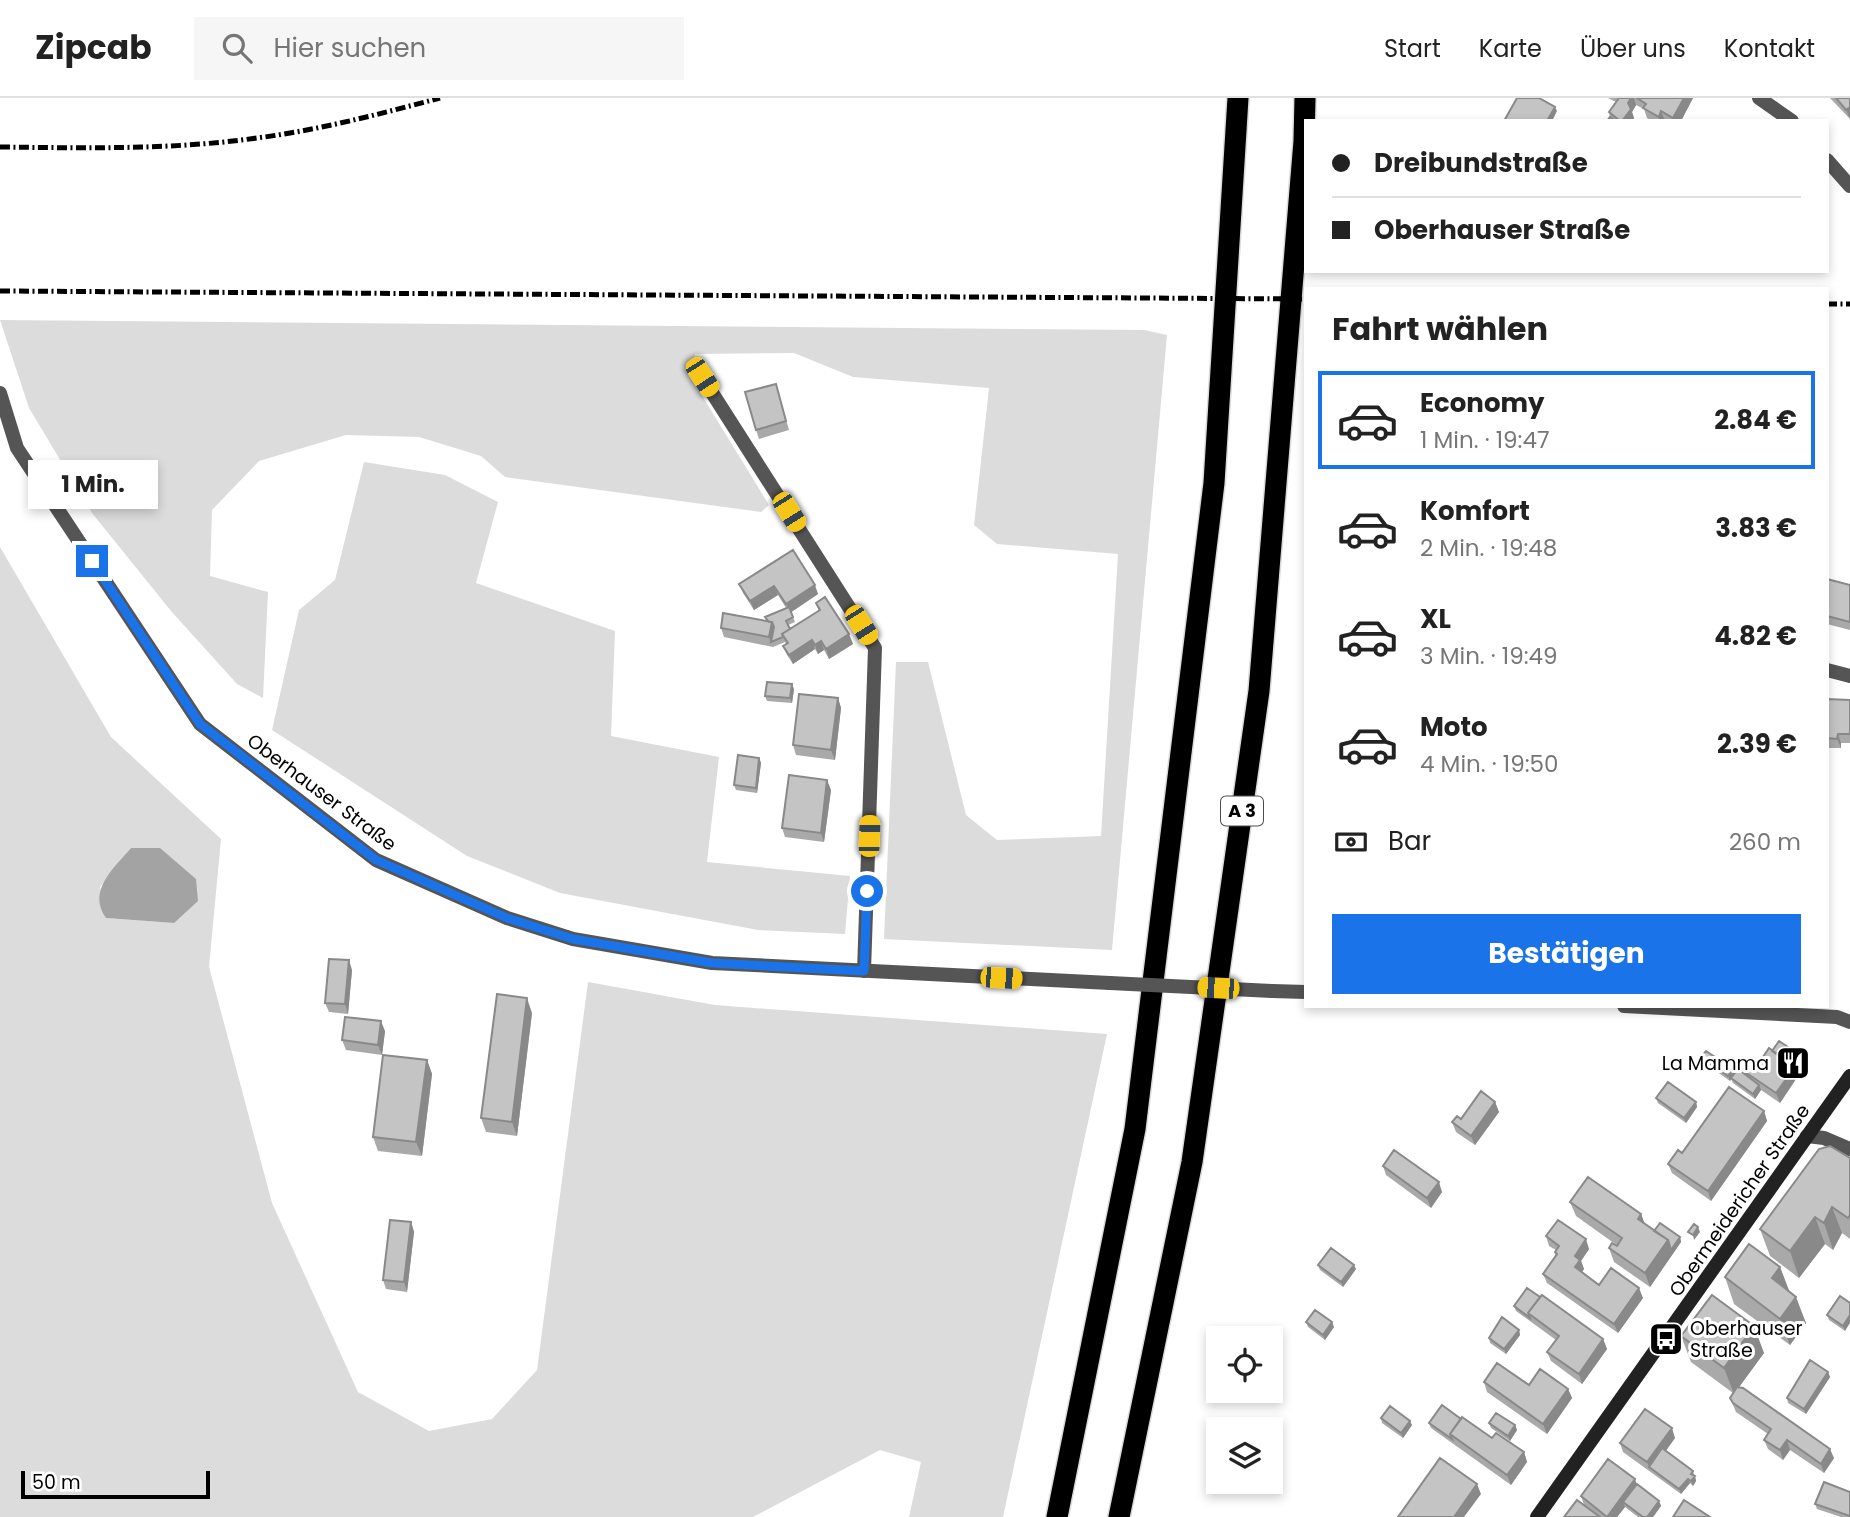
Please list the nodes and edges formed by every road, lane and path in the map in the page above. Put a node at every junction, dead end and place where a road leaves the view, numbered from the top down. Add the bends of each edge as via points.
1 (1238, 98) edge
2 (1305, 98) edge
3 (1759, 98) edge
4 (1304, 119) edge
5 (1789, 119) edge
6 (1304, 121) edge
7 (1829, 162) edge
8 (1850, 186) edge
9 (702, 377) dead end
10 (0, 393) edge
11 (1829, 671) edge
12 (1850, 676) edge
13 (864, 971) junction
14 (1304, 992) edge
15 (1663, 1008) edge
16 (1850, 1022) edge
17 (1850, 1076) edge
18 (1807, 1136) junction
19 (1850, 1149) edge
20 (1057, 1517) edge
21 (1119, 1517) edge
22 (1537, 1517) edge

1 - 20 highway via 1214,483 1135,1129
2 - 4 highway, A 3
3 - 5 street
6 - 21 highway, A 3 via 1259,691 1192,1162
7 - 8 street
9 - 13 street via 875,648
10 - 13 street, Oberhauser Straße via 17,448 200,724 376,860 507,918 573,939 712,963
11 - 12 street
13 - 14 street, Oberhauser Straße, bridge
15 - 16 street via 1837,1017
17 - 18 main road, Obermeidericher Straße
18 - 19 street
18 - 22 main road, Obermeidericher Straße

